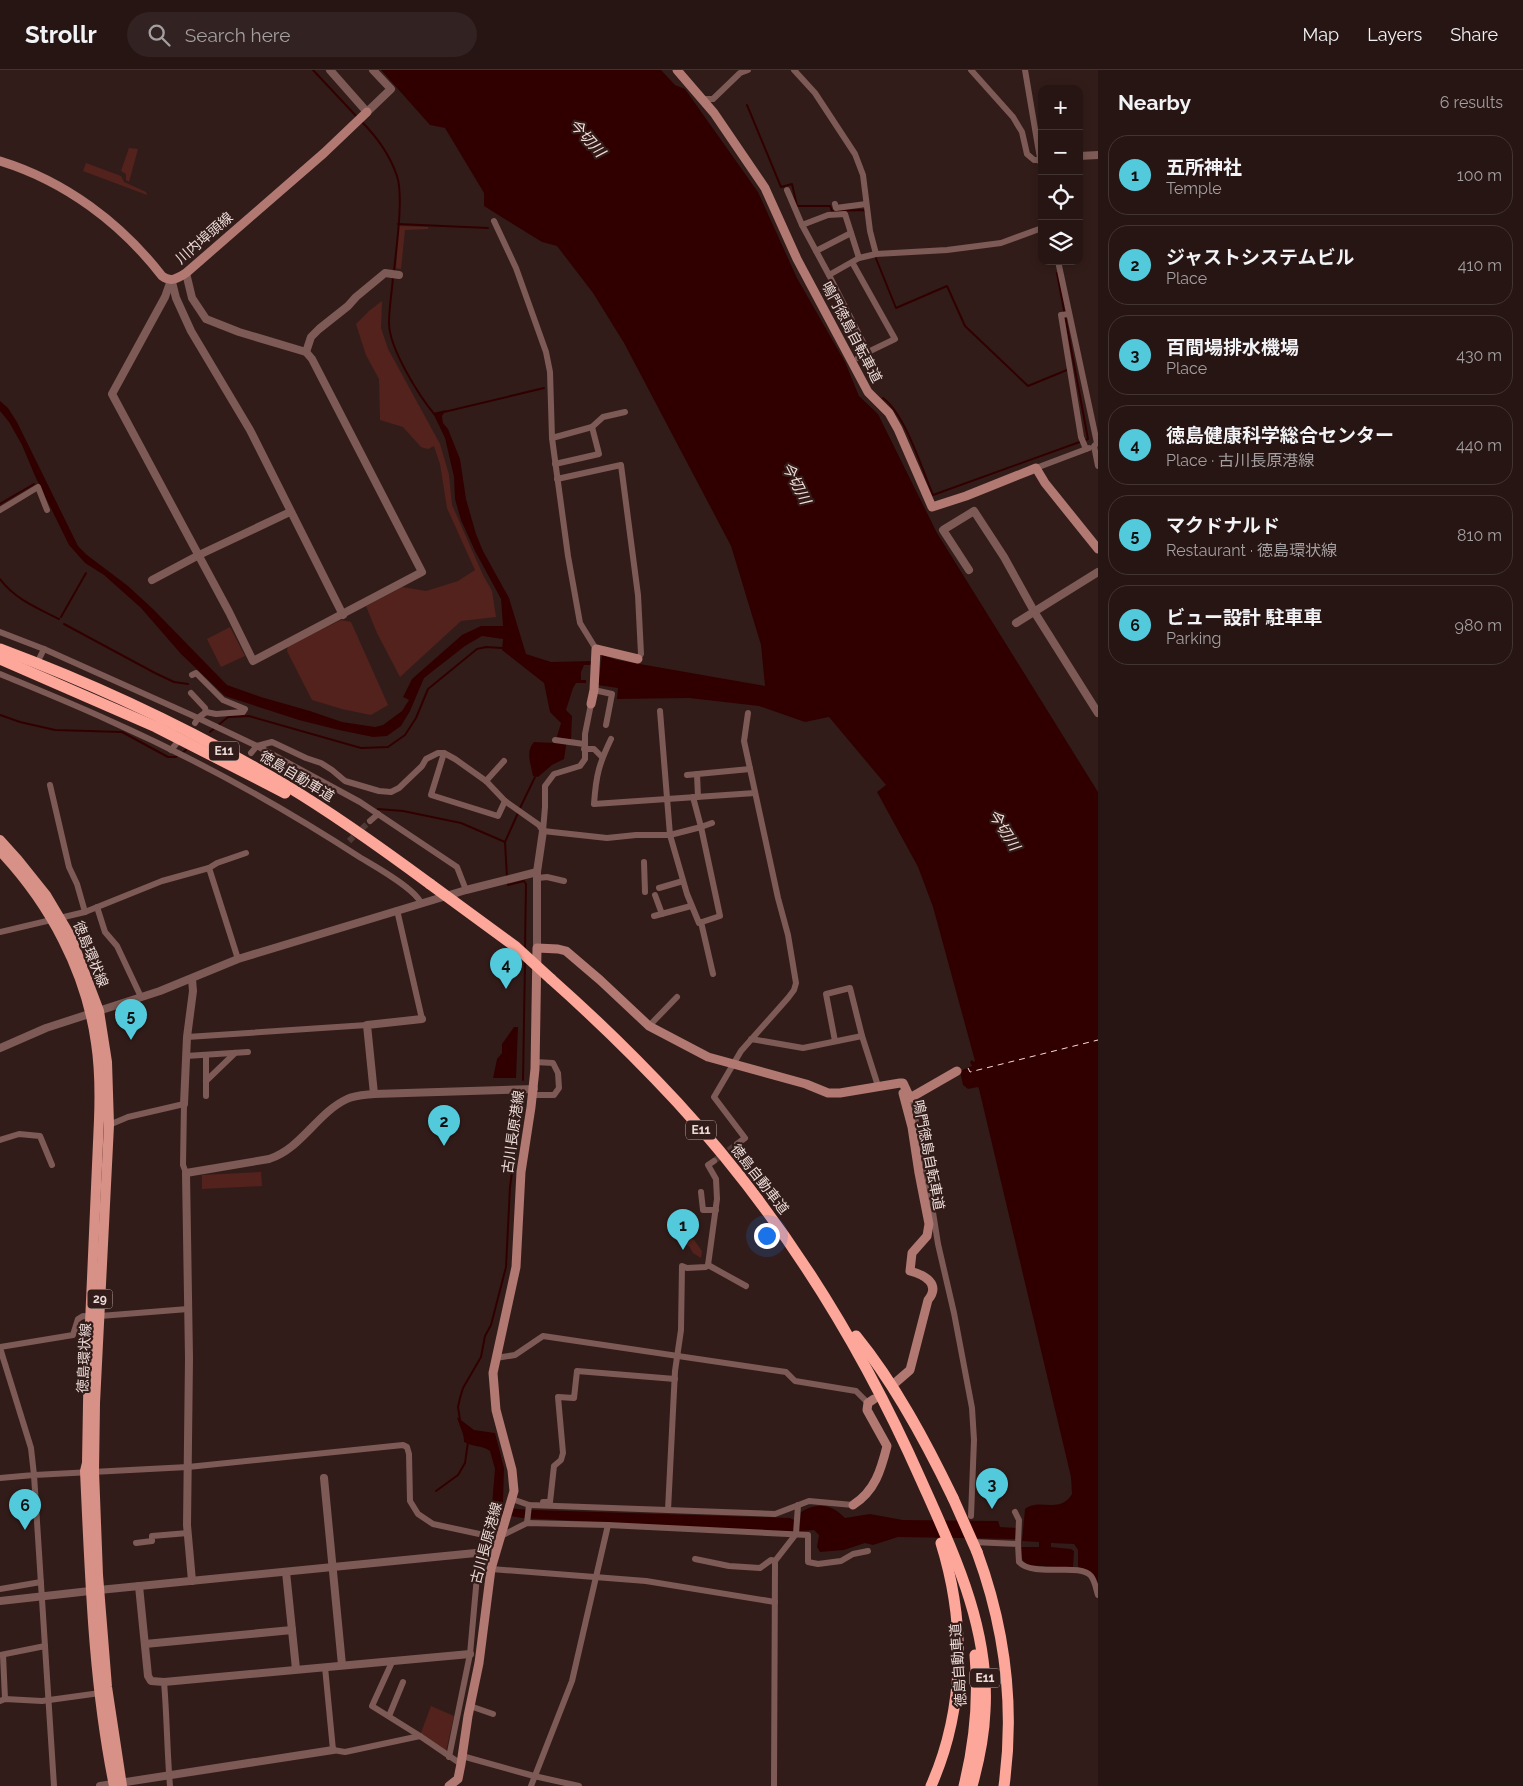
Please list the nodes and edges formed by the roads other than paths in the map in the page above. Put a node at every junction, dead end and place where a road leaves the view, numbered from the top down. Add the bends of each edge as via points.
1 (330, 70) edge
2 (373, 70) edge
3 (677, 70) edge
4 (748, 70) edge
5 (794, 70) edge
6 (971, 70) edge
7 (1025, 70) edge
8 (702, 99) junction
9 (367, 112) junction
10 (1038, 143) edge
11 (1098, 154) edge
12 (1083, 156) edge
13 (1038, 160) edge
14 (0, 161) edge
15 (787, 190) dead end
16 (835, 204) dead end
17 (866, 204) junction
18 (494, 221) dead end
19 (802, 225) junction
20 (1038, 229) edge
21 (851, 233) junction
22 (816, 251) junction
23 (876, 254) junction
24 (856, 260) junction
25 (1059, 265) edge
26 (186, 273) junction
27 (399, 275) dead end
28 (829, 276) junction
29 (171, 280) junction
30 (1069, 314) junction
31 (306, 352) junction
32 (868, 352) junction
33 (858, 358) dead end
34 (625, 412) dead end
35 (592, 427) junction
36 (552, 438) junction
37 (1096, 444) edge
38 (1086, 449) junction
39 (555, 464) junction
40 (1098, 466) edge
41 (1036, 468) junction
42 (557, 479) junction
43 (0, 510) edge
44 (47, 510) dead end
45 (290, 512) junction
46 (1098, 548) edge
47 (199, 555) junction
48 (970, 570) dead end
49 (1098, 572) edge
50 (152, 580) dead end
51 (1035, 613) junction
52 (343, 615) junction
53 (1016, 623) dead end
54 (0, 632) edge
55 (0, 649) edge
56 (44, 649) junction
57 (596, 649) junction
58 (40, 657) dead end
59 (0, 659) edge
60 (638, 659) joint
61 (0, 674) edge
62 (192, 675) dead end
63 (594, 690) junction
64 (191, 693) dead end
65 (591, 704) joint
66 (660, 711) dead end
67 (206, 712) junction
68 (1098, 712) edge
69 (748, 713) dead end
70 (198, 720) junction
71 (606, 725) dead end
72 (611, 739) dead end
73 (555, 740) dead end
74 (256, 746) junction
75 (584, 746) junction
76 (251, 753) dead end
77 (444, 754) junction
78 (602, 757) junction
79 (504, 761) dead end
80 (750, 768) junction
81 (698, 774) junction
82 (687, 775) dead end
83 (486, 781) junction
84 (50, 785) dead end
85 (755, 793) junction
86 (696, 797) junction
87 (667, 799) junction
88 (505, 801) junction
89 (378, 814) junction
90 (370, 821) tunnel mouth
91 (712, 824) dead end
92 (701, 827) junction
93 (542, 831) junction
94 (670, 835) junction
95 (0, 840) edge
96 (0, 852) edge
97 (246, 852) dead end
98 (644, 862) dead end
99 (209, 868) junction
100 (537, 875) junction
101 (564, 881) dead end
102 (683, 881) junction
103 (430, 884) junction
104 (659, 888) dead end
105 (466, 890) junction
106 (645, 892) dead end
107 (655, 895) dead end
108 (421, 903) junction
109 (691, 906) junction
110 (97, 907) junction
111 (398, 910) junction
112 (85, 912) junction
113 (662, 914) junction
114 (654, 916) dead end
115 (57, 920) junction
116 (702, 922) junction
117 (0, 932) edge
118 (537, 948) junction
119 (238, 959) junction
120 (713, 974) dead end
121 (192, 979) junction
122 (142, 997) junction
123 (677, 997) dead end
124 (95, 1013) junction
125 (422, 1019) joint
126 (367, 1025) junction
127 (649, 1026) junction
128 (862, 1036) junction
129 (187, 1037) junction
130 (751, 1039) junction
131 (835, 1041) junction
132 (0, 1048) edge
133 (248, 1052) dead end
134 (235, 1053) junction
135 (206, 1055) junction
136 (186, 1056) junction
137 (535, 1062) junction
138 (733, 1064) junction
139 (957, 1071) dead end
140 (206, 1081) junction
141 (900, 1083) junction
142 (878, 1086) junction
143 (533, 1092) junction
144 (374, 1094) junction
145 (206, 1096) dead end
146 (910, 1098) junction
147 (184, 1104) junction
148 (109, 1125) junction
149 (0, 1140) edge
150 (737, 1144) dead end
151 (714, 1161) dead end
152 (52, 1165) dead end
153 (186, 1173) junction
154 (701, 1192) dead end
155 (716, 1210) junction
156 (708, 1264) junction
157 (746, 1286) dead end
158 (828, 1301) junction
159 (188, 1309) junction
160 (95, 1316) junction
161 (0, 1347) edge
162 (677, 1355) junction
163 (496, 1358) junction
164 (675, 1379) junction
165 (895, 1383) dead end
166 (871, 1401) joint
167 (188, 1467) junction
168 (90, 1471) junction
169 (34, 1474) junction
170 (0, 1478) edge
171 (324, 1478) dead end
172 (929, 1498) junction
173 (511, 1502) junction
174 (853, 1505) joint
175 (531, 1506) junction
176 (798, 1506) junction
177 (668, 1510) junction
178 (1015, 1512) dead end
179 (971, 1516) dead end
180 (527, 1522) junction
181 (608, 1525) junction
182 (796, 1532) junction
183 (188, 1533) junction
184 (501, 1536) junction
185 (970, 1542) dead end
186 (136, 1543) dead end
187 (1018, 1543) junction
188 (497, 1549) junction
189 (868, 1552) dead end
190 (479, 1554) junction
191 (695, 1559) dead end
192 (775, 1561) junction
193 (332, 1568) junction
194 (491, 1569) junction
195 (286, 1572) junction
196 (961, 1572) junction
197 (598, 1576) junction
198 (41, 1582) junction
199 (192, 1582) junction
200 (139, 1586) junction
201 (0, 1589) edge
202 (95, 1590) junction
203 (1098, 1595) edge
204 (42, 1596) junction
205 (0, 1599) edge
206 (775, 1602) junction
207 (292, 1630) junction
208 (145, 1644) junction
209 (45, 1646) junction
210 (470, 1654) junction
211 (2, 1655) edge
212 (393, 1660) junction
213 (342, 1665) junction
214 (325, 1667) junction
215 (296, 1669) junction
216 (164, 1682) junction
217 (403, 1682) dead end
218 (100, 1693) junction
219 (2, 1700) edge
220 (50, 1700) junction
221 (470, 1706) junction
222 (493, 1714) dead end
223 (389, 1716) junction
224 (420, 1736) junction
225 (333, 1750) junction
226 (449, 1757) junction
227 (462, 1760) junction
228 (169, 1774) junction
229 (534, 1776) junction
230 (457, 1782) edge
231 (117, 1784) edge
232 (54, 1786) edge
233 (100, 1786) edge
234 (170, 1786) edge
235 (449, 1786) edge
236 (530, 1786) edge
237 (578, 1786) edge
238 (774, 1786) edge
239 (931, 1786) edge
240 (964, 1786) edge
241 (972, 1786) edge
242 (1004, 1786) edge

1 - 9 street
2 - 9 street via 391,89
3 - 8 main road, 鳴門徳島自転車道
4 - 8 street via 740,73 713,99
5 - 17 street via 815,92 851,146 863,175
6 - 13 street via 1013,117 1022,132 1027,154
7 - 10 street
8 - 41 main road, 鳴門徳島自転車道 via 764,188 797,259 868,392 889,413 898,429 932,507
9 - 26 main road, 川内埠頭線
11 - 12 street
14 - 29 main road, 川内埠頭線 via 34,174 85,202 129,238 162,276
15 - 19 street
16 - 17 street via 836,208
17 - 23 street
18 - 36 street via 516,268 546,352 550,372
19 - 21 street via 828,215 845,214
19 - 22 street
20 - 23 street via 1001,243
21 - 22 street
21 - 24 street
22 - 28 street
23 - 24 street
24 - 28 street
24 - 32 street via 898,337
25 - 30 street
26 - 29 main road, 川内埠頭線
26 - 31 street via 192,298 206,319
27 - 31 street via 385,273 356,297 310,337
28 - 32 street
29 - 45 street via 190,331 250,430
29 - 47 street via 166,297 112,394
30 - 37 street
30 - 38 street via 1061,315 1081,437
31 - 52 street via 422,572
32 - 33 street
34 - 35 street via 603,417
35 - 36 street
35 - 39 street via 599,454
36 - 39 street
37 - 38 street
37 - 40 street
38 - 41 street
39 - 42 street
41 - 46 main road via 1045,484
42 - 57 street via 580,623
42 - 60 street via 621,465 638,595 641,654
43 - 44 street via 38,487
45 - 47 street
45 - 52 street
47 - 50 street
47 - 52 street via 253,661
48 - 51 street via 943,530 974,511
49 - 51 street
51 - 53 street
51 - 68 street
54 - 56 street
55 - 103 highway, 徳島自動車道 / E11 via 152,714 222,749 338,819
56 - 58 street
56 - 70 street
57 - 60 main road
57 - 63 main road
59 - 103 highway, 徳島自動車道 / E11 via 156,727 275,788
61 - 108 street via 28,682 237,779 346,844 406,887
62 - 67 street via 196,673 223,700 245,709 243,712
63 - 65 main road
63 - 71 street via 612,694
64 - 67 street
65 - 75 street
66 - 87 street
67 - 70 street
69 - 80 street via 744,740
70 - 74 street
72 - 78 street
73 - 75 street
74 - 76 street
74 - 77 street via 272,742 321,763 345,782 379,792 399,788 426,759 438,753
74 - 89 street
75 - 78 street via 594,749
75 - 93 street via 585,759 580,766 554,774 545,786
77 - 83 street
77 - 88 street via 431,795 498,816
78 - 87 street via 594,804
79 - 83 street
80 - 81 street
80 - 85 street
81 - 82 street
81 - 86 street
83 - 88 street
84 - 112 street via 69,867
85 - 86 street
85 - 130 street via 796,983 788,998
86 - 87 street
86 - 92 street
87 - 94 street
88 - 93 street
89 - 90 street
89 - 105 street via 457,867
91 - 92 street
92 - 94 street
92 - 116 street via 720,916
93 - 94 street via 607,838
93 - 100 street
94 - 102 street
95 - 115 main road, 徳島環状線 / 29 via 24,867
96 - 115 main road, 徳島環状線 / 29
97 - 99 street
98 - 106 street
99 - 110 street via 162,881
99 - 119 street
100 - 101 street
100 - 105 street
100 - 118 street
102 - 104 street
102 - 109 street
103 - 158 highway, 徳島自動車道 / E11, bridge via 509,942 636,1059 714,1144 779,1229
105 - 108 street
107 - 113 street
108 - 111 street
109 - 113 street
109 - 116 street via 699,923
110 - 112 street
110 - 122 street via 105,932 121,953
111 - 119 street
111 - 125 street
112 - 115 street
113 - 114 street
115 - 117 street
115 - 124 main road, 徳島環状線 / 29 via 77,949
116 - 120 street
118 - 127 main road via 566,951
118 - 137 main road, 古川長原港線
119 - 121 street
121 - 122 street
121 - 129 street
122 - 124 street
123 - 127 street
124 - 132 street via 46,1028
124 - 148 main road, 徳島環状線 / 29 via 108,1062
124 - 160 main road, 徳島環状線 / 29 via 100,1096
125 - 126 street
126 - 129 street
126 - 144 street
127 - 138 main road via 698,1053
128 - 131 street
128 - 131 street via 850,988 826,994
128 - 142 street
129 - 136 street
130 - 131 street via 802,1048
130 - 138 street
133 - 134 street
134 - 135 street
134 - 140 street
135 - 136 street
135 - 140 street
136 - 147 street
137 - 143 main road, 古川長原港線
137 - 143 street via 553,1062 559,1088 554,1095
138 - 142 main road via 828,1093
138 - 150 street via 714,1097 745,1138
139 - 146 main road
140 - 145 street
141 - 142 main road
141 - 146 main road
141 - 165 main road, 鳴門徳島自転車道 via 912,1127 929,1224 927,1236 912,1253 910,1271 932,1284 934,1294 928,1300 910,1370
143 - 144 street
143 - 163 main road, 古川長原港線 via 521,1172 516,1266
144 - 153 street via 342,1102 278,1156
146 - 179 street via 923,1149 938,1244 972,1408
147 - 148 street via 128,1117
147 - 153 street via 183,1165
148 - 160 main road, 徳島環状線 / 29
149 - 152 street via 19,1134 40,1136
151 - 155 street via 708,1165 716,1179
153 - 159 street
154 - 155 street via 703,1210
155 - 156 street
156 - 157 street
156 - 162 street via 706,1268 682,1266
158 - 172 highway, 徳島自動車道 / E11 via 887,1405
158 - 242 highway, bridge via 873,1357 917,1430 977,1552 992,1594 1007,1678 1008,1745
159 - 160 street
159 - 167 street
160 - 161 street via 78,1319 73,1335
160 - 168 main road, 徳島環状線 / 29 via 95,1403
161 - 169 street via 31,1448
162 - 163 street via 543,1336 516,1355
162 - 164 street
162 - 166 street via 786,1372 795,1381 856,1391
163 - 173 main road, 古川長原港線 via 494,1398 512,1470 514,1491
164 - 175 street via 577,1371 574,1398 558,1397 563,1448 561,1460 554,1466 550,1502 536,1502
164 - 177 street
166 - 174 main road via 867,1410 887,1446 871,1490
167 - 168 street
167 - 183 street
167 - 188 street via 403,1445 409,1454 410,1501 418,1514 432,1524 484,1535
168 - 169 street
168 - 202 main road, 徳島環状線 / 29
169 - 170 street
169 - 198 street
171 - 193 street
172 - 196 highway, 徳島自動車道 / E11
172 - 239 highway via 945,1555 956,1614 958,1670 950,1731
173 - 175 street
173 - 184 main road, 古川長原港線
174 - 176 street via 809,1501
175 - 177 street
175 - 180 street
176 - 177 street via 775,1514
176 - 182 street
178 - 187 street via 1019,1520
180 - 181 street
180 - 184 street
181 - 182 street
181 - 197 street
182 - 189 street via 808,1534 808,1562 841,1561 853,1554
182 - 192 street
183 - 186 street via 152,1536 152,1541
183 - 199 street
184 - 188 main road, 古川長原港線
185 - 187 street
187 - 203 street via 1018,1558 1023,1566 1087,1573
188 - 190 street
188 - 194 main road, 古川長原港線
190 - 193 street
190 - 210 street
191 - 192 street via 760,1568 771,1560
192 - 206 street
193 - 195 street
193 - 213 street
194 - 197 street
194 - 221 main road, 古川長原港線
195 - 199 street
195 - 207 street
196 - 240 highway, 徳島自動車道 / E11 via 972,1633 978,1697
196 - 241 highway, 徳島自動車道 / E11 via 977,1625 984,1672 984,1722
197 - 206 street
197 - 229 street via 572,1681
198 - 201 street
198 - 204 street
199 - 200 street
200 - 202 street
200 - 208 street
202 - 204 street
202 - 218 main road, 徳島環状線 / 29
202 - 231 main road, 徳島環状線 / 29
204 - 205 street
204 - 209 street
206 - 238 street
207 - 208 street
207 - 215 street
208 - 216 street via 149,1680
209 - 211 street
209 - 220 street
210 - 212 street
210 - 226 street
211 - 219 street
212 - 213 street
212 - 223 street via 372,1706
213 - 214 street
214 - 215 street
214 - 225 street
215 - 216 street
216 - 228 street
217 - 223 street
218 - 220 street
218 - 231 main road, 徳島環状線 / 29
219 - 220 street
220 - 232 street
221 - 222 street
221 - 227 main road, 古川長原港線
223 - 224 street
224 - 225 street via 345,1752
224 - 226 street
225 - 228 street
226 - 227 street
227 - 229 street
227 - 230 main road, 古川長原港線
228 - 231 street
228 - 234 street
229 - 236 street
229 - 237 street
230 - 235 main road, 古川長原港線
231 - 233 street

